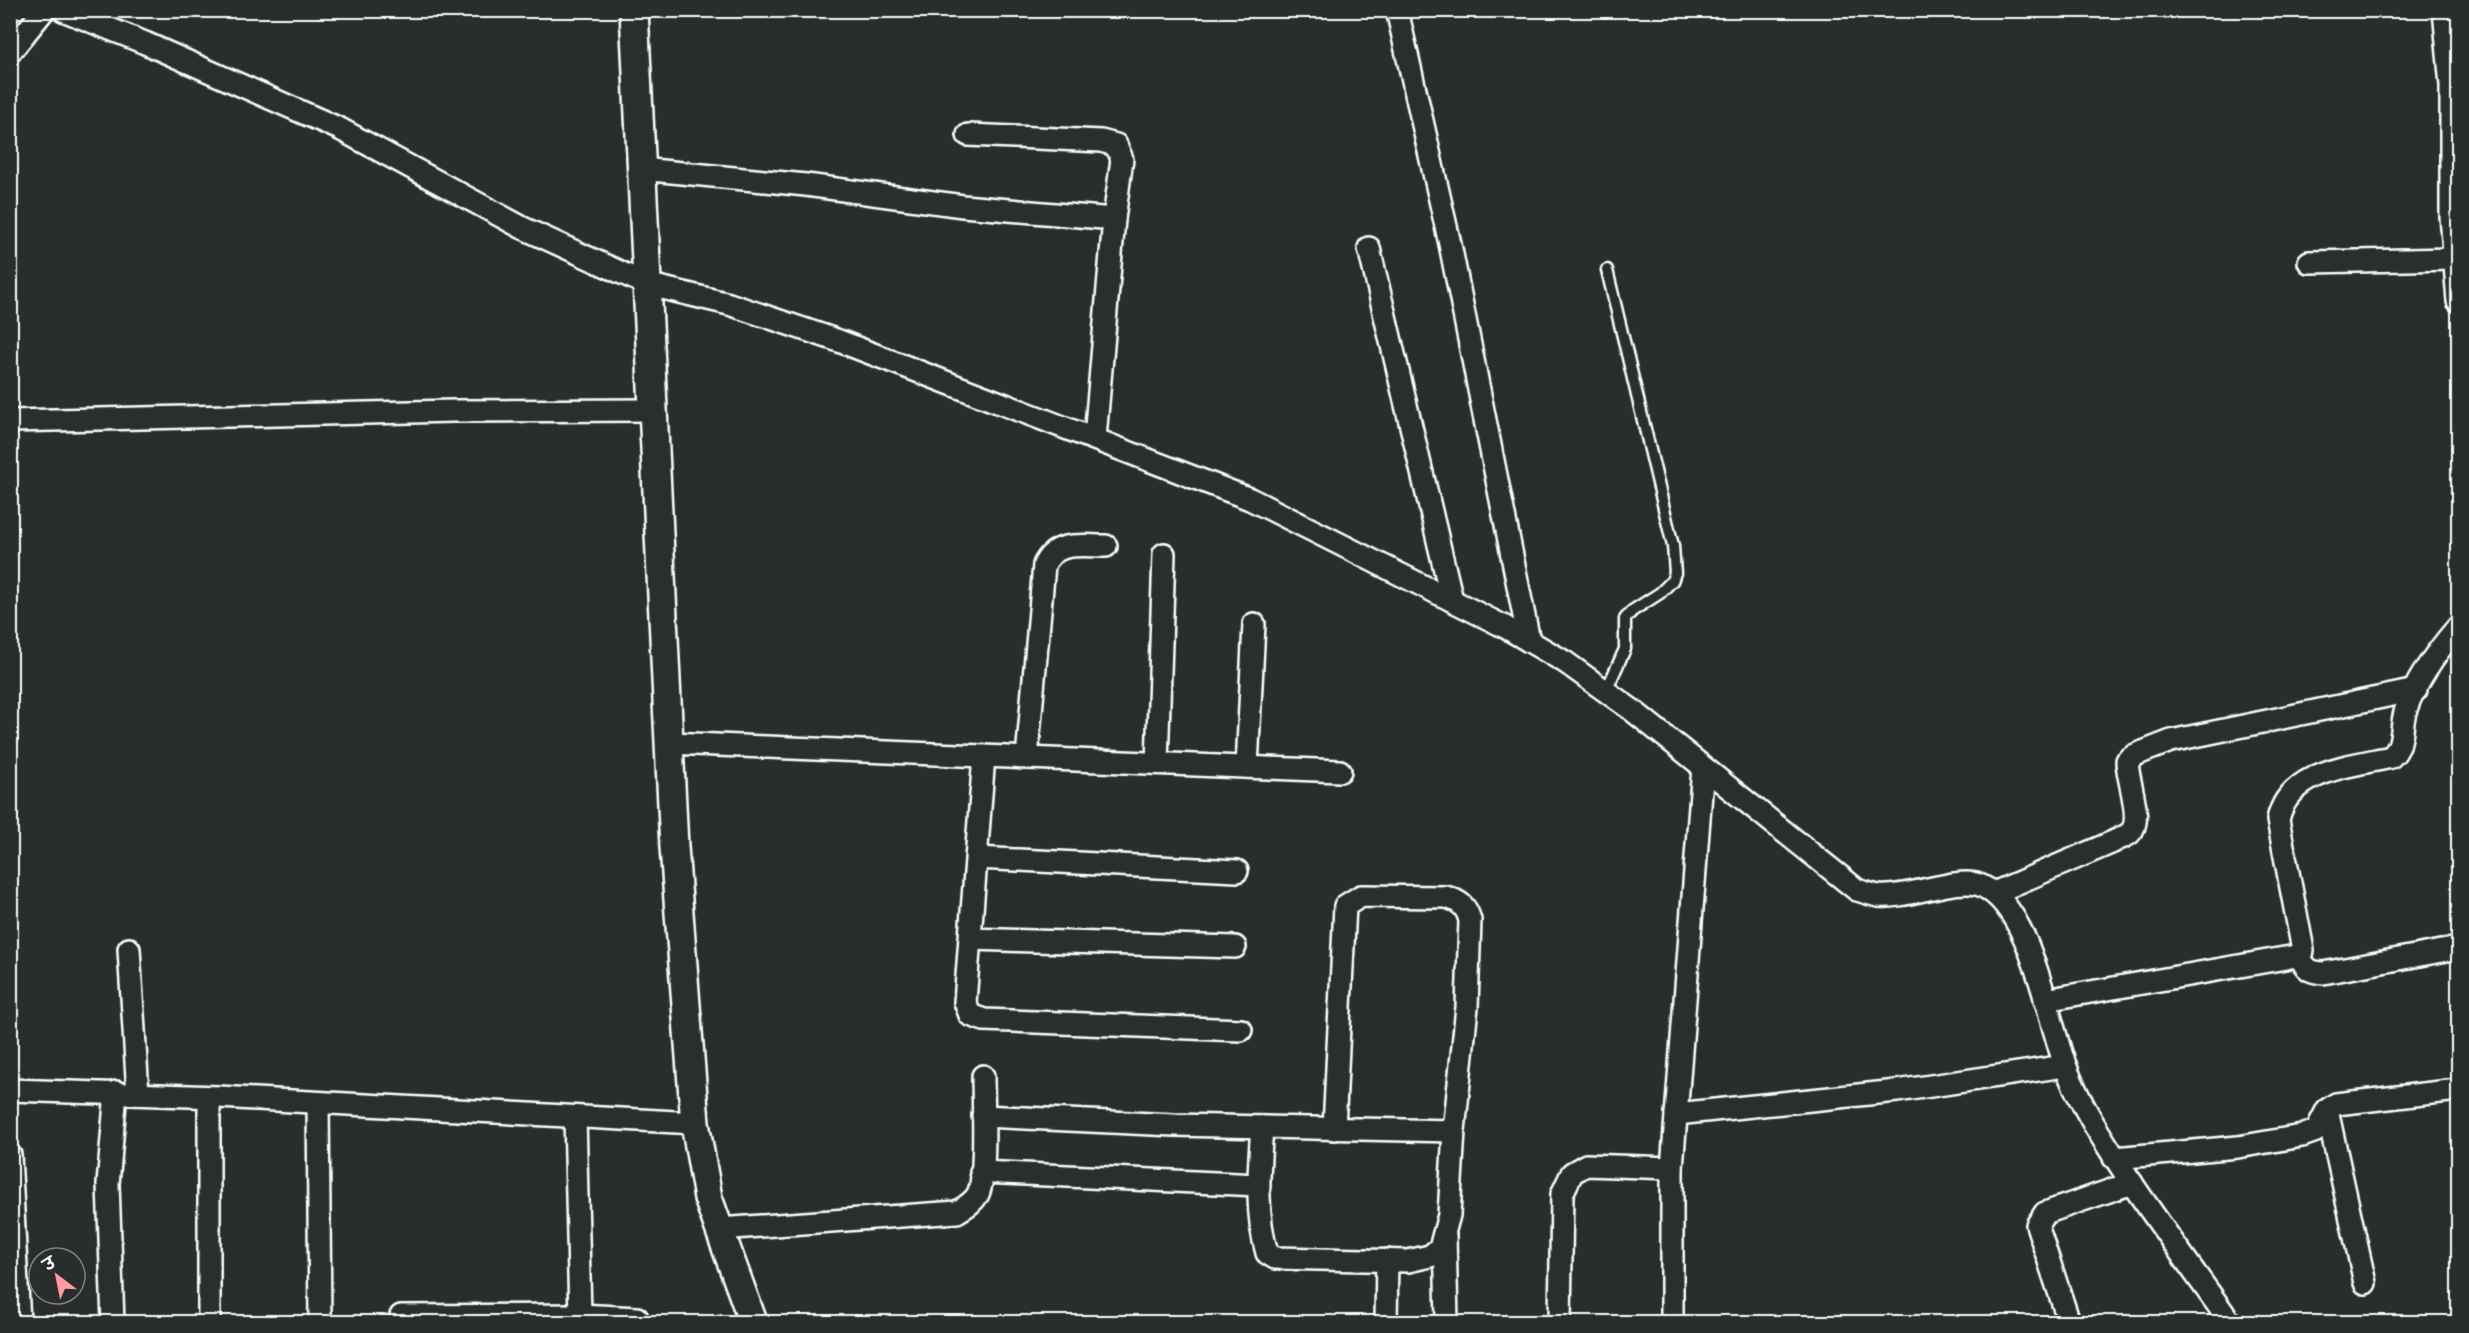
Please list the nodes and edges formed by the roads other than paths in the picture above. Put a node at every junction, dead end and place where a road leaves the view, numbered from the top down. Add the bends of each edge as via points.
1 (44, 10) edge
2 (63, 10) edge
3 (634, 10) edge
4 (1397, 10) edge
5 (2444, 10) edge
6 (10, 52) edge
7 (968, 135) dead end
8 (2455, 137) edge
9 (641, 169) junction
10 (1114, 219) junction
11 (1369, 248) dead end
12 (2454, 260) junction
13 (2309, 262) dead end
14 (1607, 270) dead end
15 (646, 284) junction
16 (2458, 301) edge
17 (652, 410) junction
18 (10, 421) edge
19 (1095, 438) junction
20 (1106, 546) dead end
21 (1164, 554) dead end
22 (1452, 600) junction
23 (1254, 624) dead end
24 (2458, 627) edge
25 (1529, 641) junction
26 (2416, 690) junction
27 (1606, 691) junction
28 (669, 742) junction
29 (984, 756) junction
30 (1027, 758) junction
31 (1157, 763) junction
32 (1248, 767) junction
33 (1703, 767) junction
34 (1340, 771) dead end
35 (977, 858) junction
36 (1237, 870) dead end
37 (1994, 893) junction
38 (972, 939) junction
39 (1235, 947) dead end
40 (2458, 948) edge
41 (129, 949) dead end
42 (2300, 956) junction
43 (2045, 1000) junction
44 (1241, 1030) dead end
45 (2065, 1066) junction
46 (983, 1076) dead end
47 (10, 1090) edge
48 (2458, 1090) edge
49 (116, 1092) junction
50 (138, 1094) junction
51 (209, 1097) junction
52 (318, 1103) junction
53 (2327, 1110) junction
54 (1677, 1114) junction
55 (983, 1116) junction
56 (575, 1117) junction
57 (695, 1123) junction
58 (1262, 1127) junction
59 (1334, 1129) junction
60 (1454, 1131) junction
61 (10, 1155) edge
62 (2114, 1158) junction
63 (1672, 1168) junction
64 (981, 1172) junction
65 (2132, 1184) junction
66 (1258, 1185) junction
67 (719, 1229) junction
68 (1445, 1235) junction
69 (1387, 1260) junction
70 (2365, 1283) dead end
71 (580, 1315) junction
72 (401, 1316) dead end
73 (637, 1318) dead end
74 (19, 1323) edge
75 (112, 1323) edge
76 (209, 1323) edge
77 (321, 1323) edge
78 (753, 1323) edge
79 (1386, 1323) edge
80 (1447, 1323) edge
81 (1560, 1323) edge
82 (1672, 1323) edge
83 (2069, 1323) edge
84 (2230, 1323) edge

1 - 6 street
2 - 15 street via 340,129 523,228
3 - 9 street
4 - 25 street via 1450,244
5 - 8 street
7 - 10 street via 1116,145 1122,159
8 - 12 street
9 - 10 street
9 - 15 street
10 - 19 street
11 - 22 street
12 - 13 street
12 - 16 street
14 - 27 lane via 1673,546 1675,573 1660,593 1625,619 1625,649
15 - 17 street
15 - 19 street via 729,304 839,341
17 - 18 street
17 - 28 street
19 - 22 street via 1250,499
20 - 30 street via 1058,548 1044,565
21 - 31 street
22 - 25 street
23 - 32 street
24 - 26 street via 2432,659
25 - 27 street
26 - 37 street via 2171,741 2135,755 2127,761 2136,813 2136,824 2130,833
26 - 42 street via 2406,710 2397,752 2391,757 2309,779 2281,806 2278,820 2303,950
27 - 33 street
28 - 29 street
28 - 57 street
29 - 30 street
29 - 35 street
30 - 31 street
31 - 32 street
32 - 34 street
33 - 37 street via 1857,890 1880,896 1962,884 1980,885
33 - 54 street
35 - 36 street
35 - 38 street
37 - 43 street via 2020,926
38 - 39 street
38 - 44 street via 965,1002 970,1015 984,1020
40 - 42 street via 2323,973 2310,971
41 - 50 street
42 - 43 street
43 - 45 street
45 - 54 street via 1897,1091
45 - 62 street via 2082,1105
46 - 55 street
47 - 49 street
48 - 53 street via 2336,1104
49 - 50 street
49 - 75 street via 108,1184
50 - 51 street
51 - 52 street
51 - 76 street
52 - 56 street
52 - 77 street
53 - 62 street via 2316,1131 2302,1136 2238,1147
53 - 70 street
54 - 63 street
55 - 58 street
55 - 64 street
56 - 57 street
56 - 71 street
57 - 67 street via 708,1198
58 - 59 street
58 - 66 street
59 - 60 street
59 - 60 street via 1345,906 1361,896 1446,897 1458,900 1470,920 1467,1007
60 - 68 street
61 - 74 street
62 - 65 street
63 - 81 street via 1586,1165 1572,1173 1562,1194
63 - 82 street
64 - 66 street
64 - 67 street via 979,1191 971,1203 957,1212
65 - 83 street via 2045,1213 2037,1225
65 - 84 street
66 - 69 street via 1262,1238 1266,1252 1275,1258
67 - 78 street
68 - 69 street via 1440,1248 1430,1256
68 - 80 street
69 - 79 street
71 - 72 street
71 - 73 street

